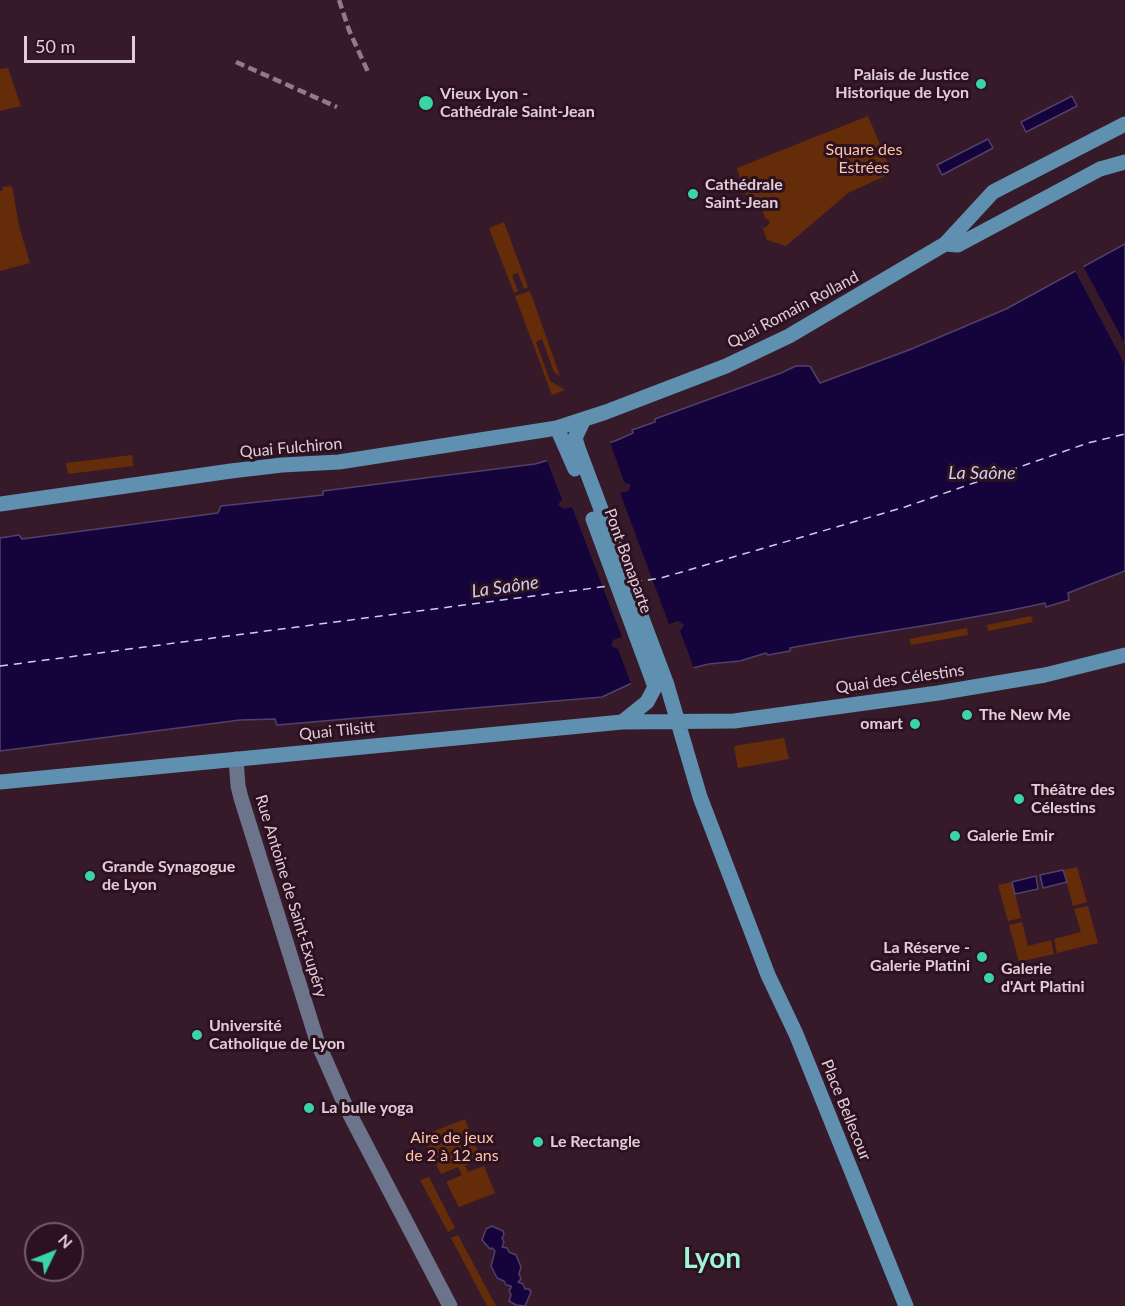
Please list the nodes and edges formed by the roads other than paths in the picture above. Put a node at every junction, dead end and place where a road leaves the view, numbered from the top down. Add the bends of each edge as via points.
1 (1125, 124) edge
2 (1125, 162) edge
3 (945, 244) junction
4 (584, 419) junction
5 (557, 428) junction
6 (572, 447) junction
7 (0, 504) edge
8 (1125, 655) edge
9 (661, 685) junction
10 (622, 722) junction
11 (678, 722) junction
12 (236, 759) junction
13 (0, 782) edge
14 (700, 797) joint
15 (450, 1306) edge
16 (906, 1306) edge

1 - 3 main road, Quai Romain Rolland via 993,192
2 - 3 main road, Quai Romain Rolland via 1100,170 958,246
3 - 4 main road, Quai Romain Rolland via 769,347
4 - 5 main road, Quai Fulchiron
4 - 6 main road
5 - 6 main road, Pont Bonaparte
5 - 7 main road, Quai Fulchiron via 339,462 254,469
6 - 9 main road, Pont Bonaparte
8 - 11 main road, Quai des Célestins via 1046,675 945,692 734,721
9 - 10 main road
9 - 11 main road, Pont Bonaparte
10 - 11 main road, Quai Tilsitt
10 - 12 main road, Quai Tilsitt
11 - 14 main road, Pont Bonaparte
12 - 13 main road, Quai Tilsitt
12 - 15 main road, Rue Antoine de Saint-Exupéry via 240,792 317,1041 346,1107
14 - 16 main road, Place Bellecour via 770,980 796,1034

